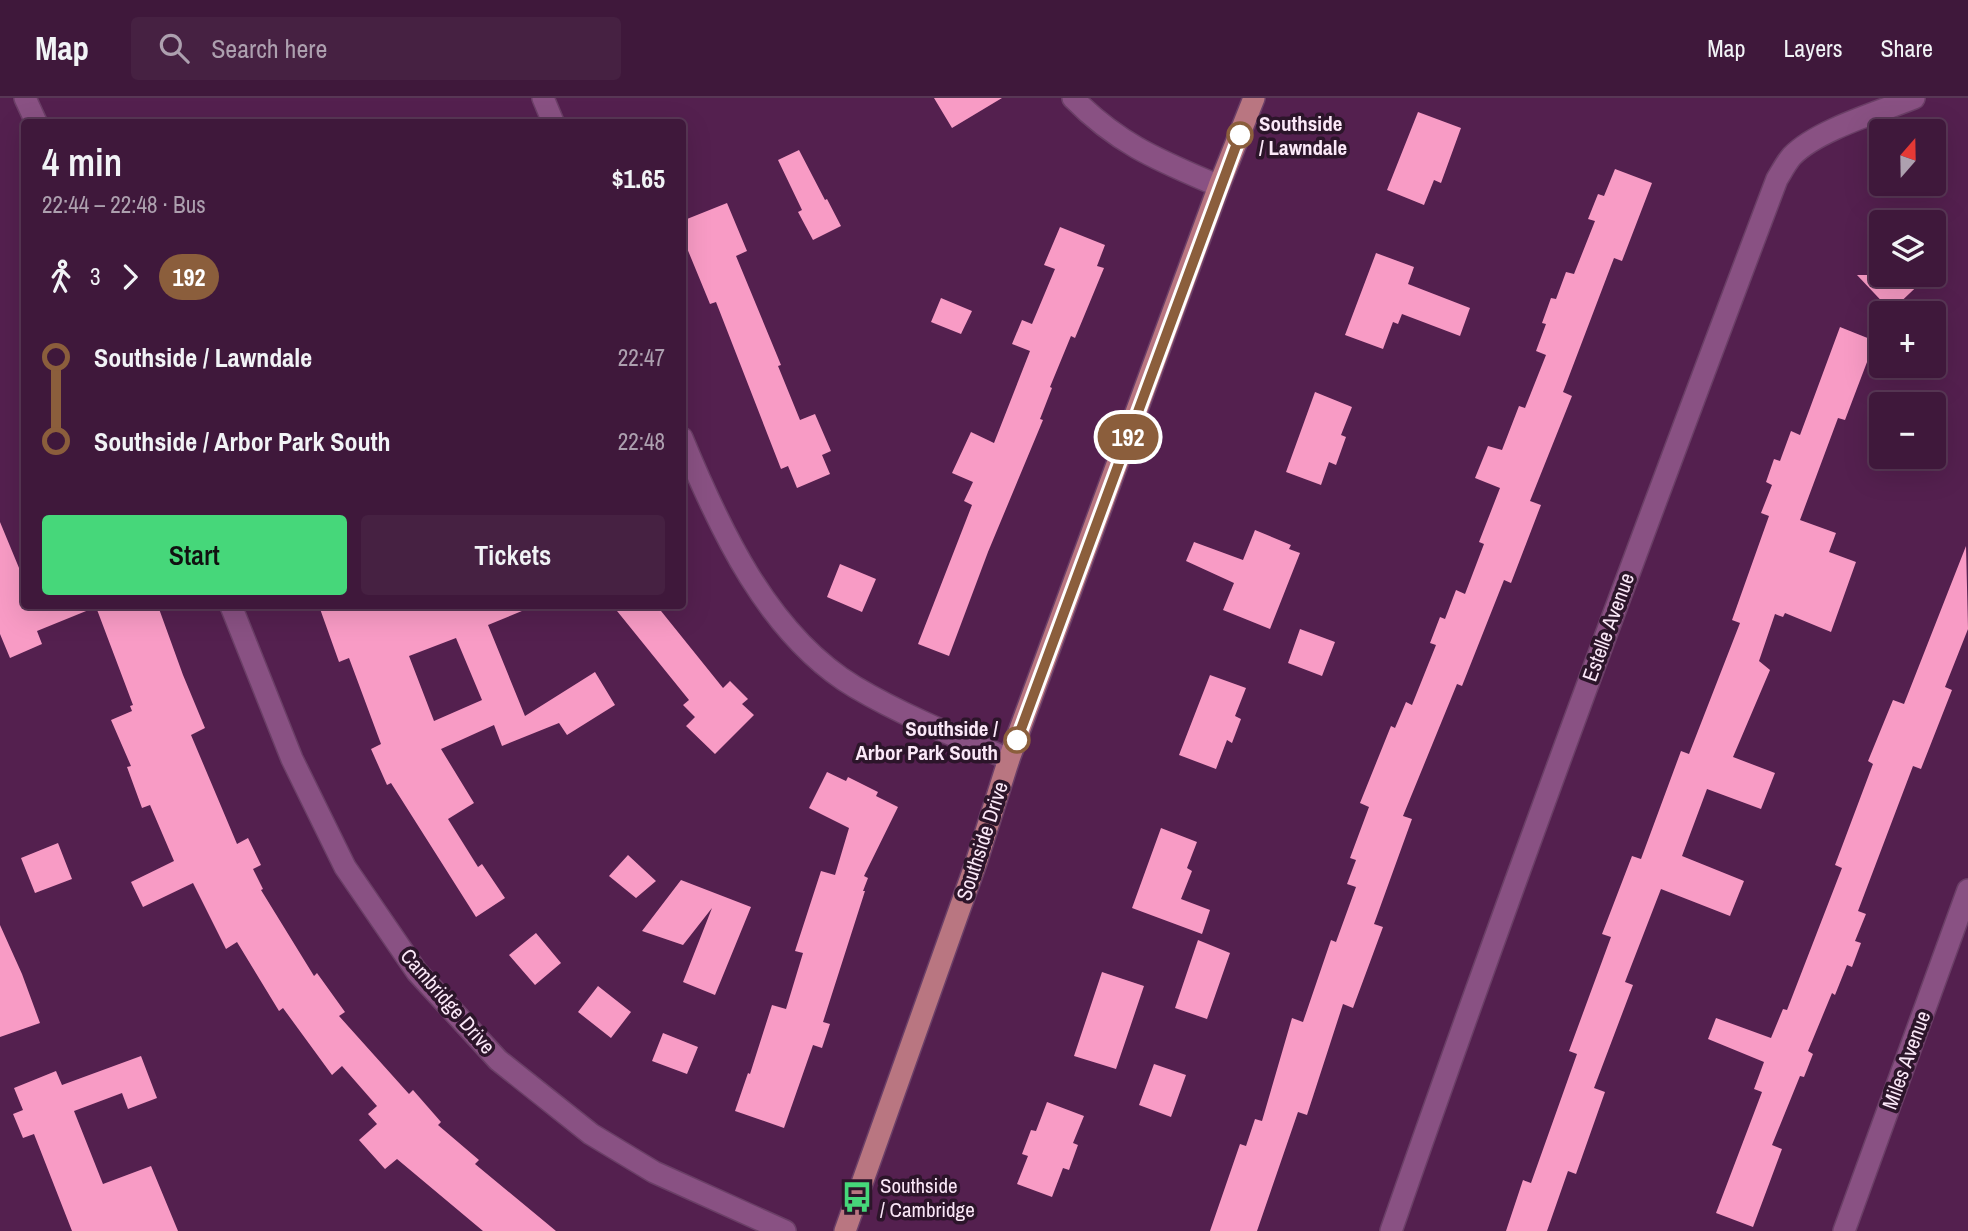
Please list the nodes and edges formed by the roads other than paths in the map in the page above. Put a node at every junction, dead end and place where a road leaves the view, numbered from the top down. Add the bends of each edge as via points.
1 (25, 98) edge
2 (543, 98) edge
3 (1073, 98) edge
4 (1254, 98) edge
5 (1914, 98) edge
6 (35, 119) edge
7 (552, 119) edge
8 (1219, 187) junction
9 (686, 448) edge
10 (232, 609) edge
11 (1009, 759) junction
12 (1968, 890) edge
13 (785, 1231) edge
14 (845, 1231) edge
15 (1391, 1231) edge
16 (1844, 1231) edge

1 - 6 street
2 - 7 street
3 - 8 street via 1123,141
4 - 8 main road, Southside Drive
5 - 15 street, Estelle Avenue via 1807,144 1791,157 1777,179 1598,650
8 - 11 main road, Southside Drive
9 - 11 street via 737,557 792,633 821,662 853,686 913,718
10 - 13 street, Cambridge Drive via 292,759 345,867 417,972 498,1060 591,1134 654,1172
11 - 14 main road, Southside Drive
12 - 16 street, Miles Avenue

